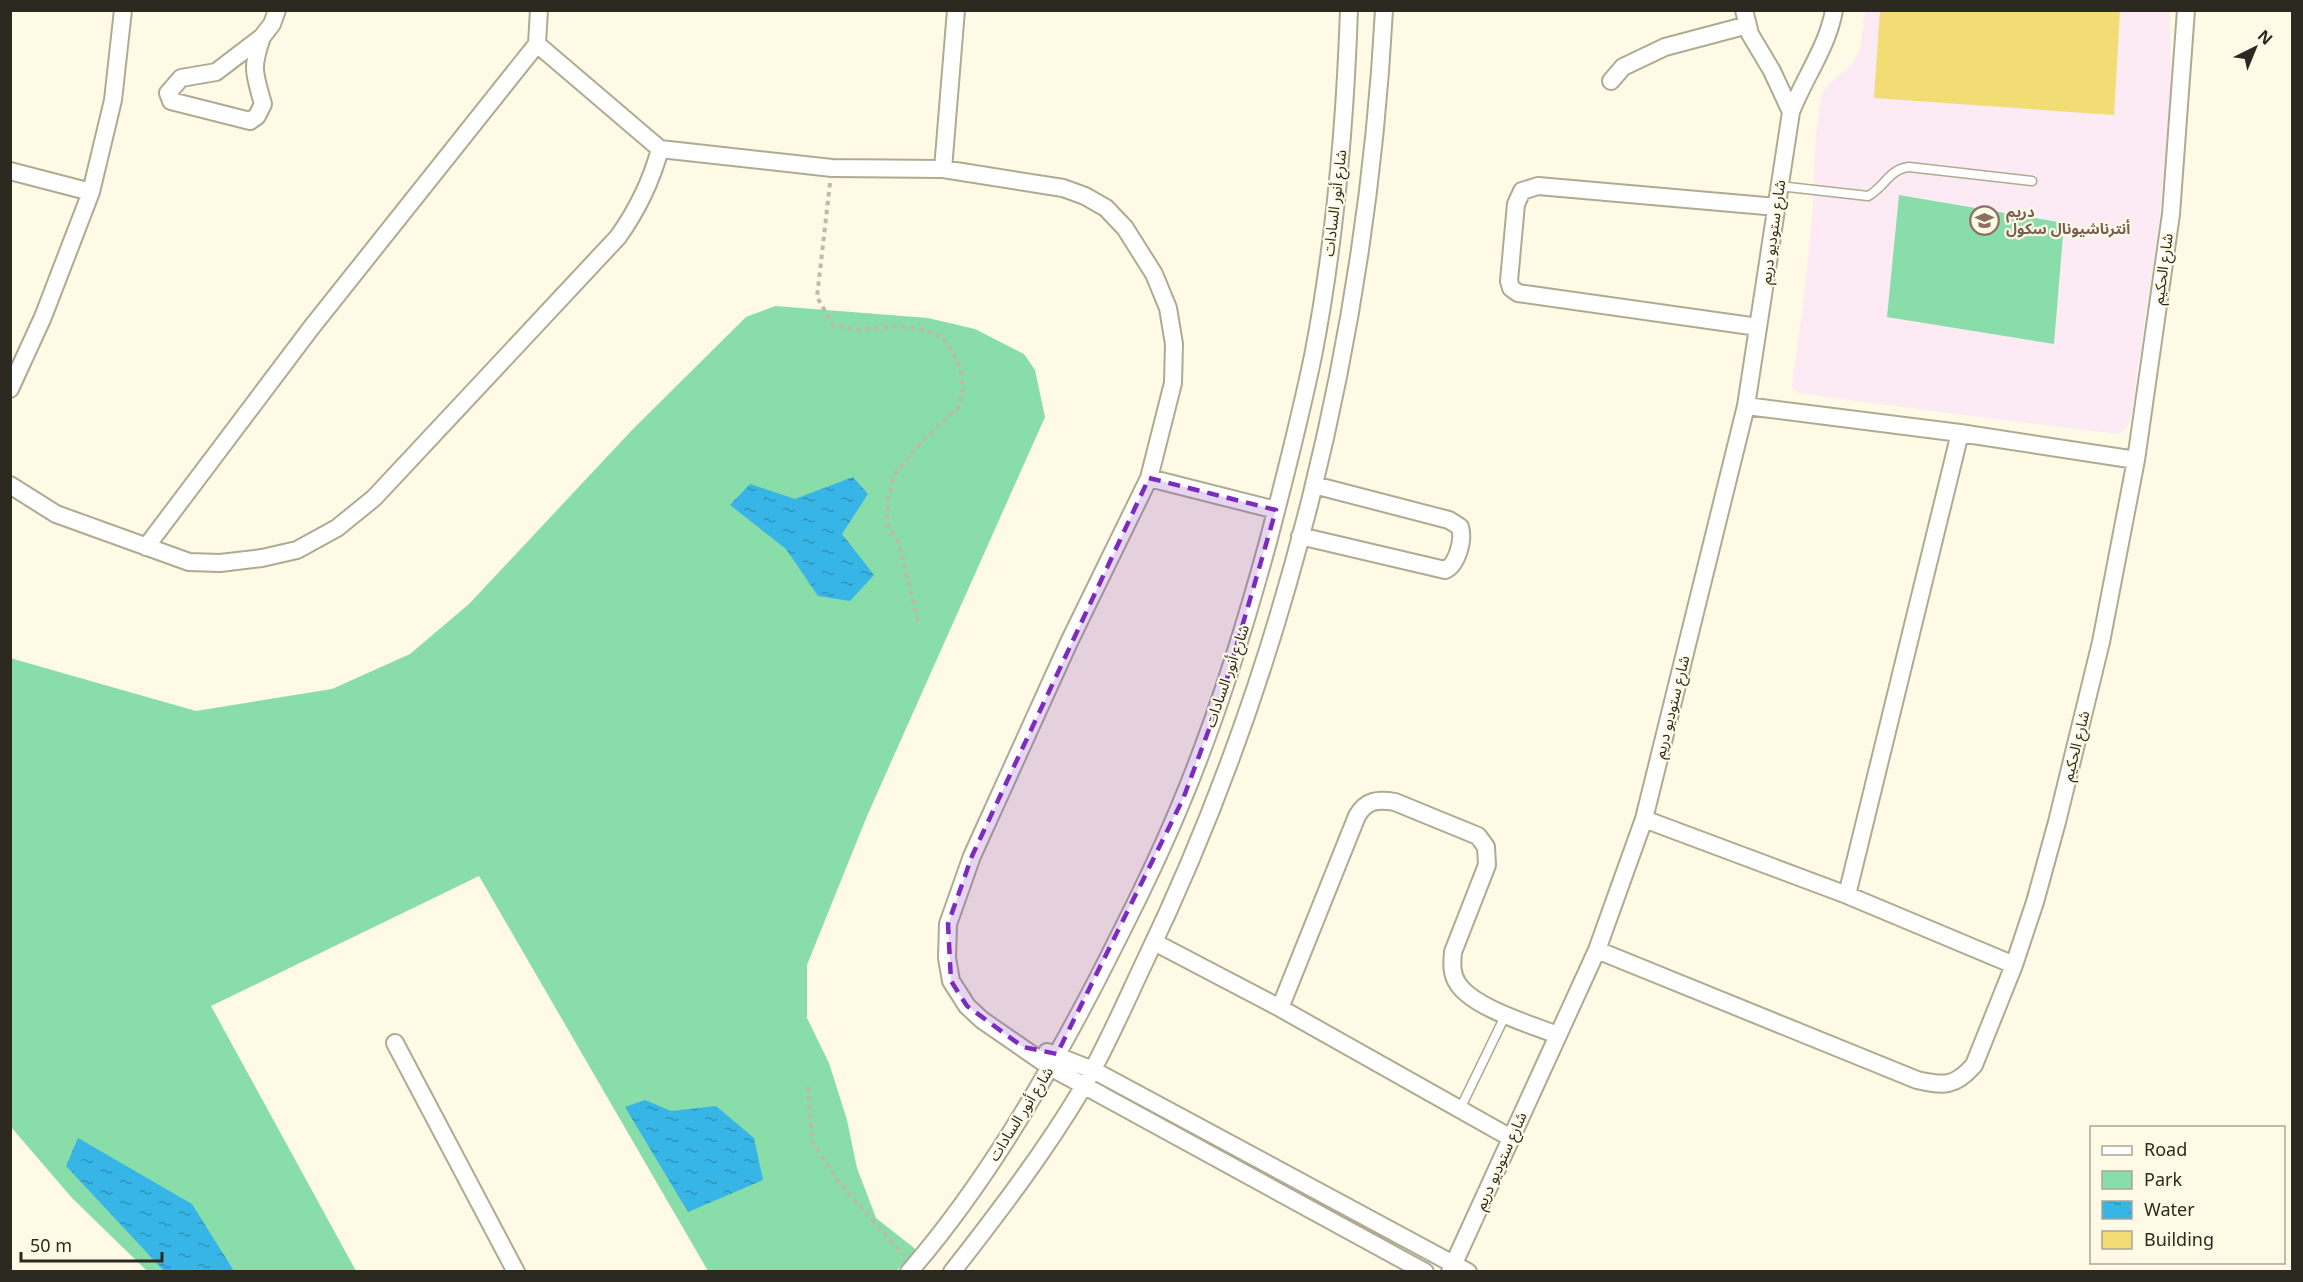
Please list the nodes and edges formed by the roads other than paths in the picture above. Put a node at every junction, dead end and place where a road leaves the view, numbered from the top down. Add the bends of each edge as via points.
1 (123, 10) edge
2 (276, 10) edge
3 (539, 10) edge
4 (956, 10) edge
5 (1349, 10) edge
6 (1384, 10) edge
7 (1834, 10) edge
8 (2186, 10) edge
9 (1746, 18) edge
10 (262, 37) junction
11 (537, 44) junction
12 (1611, 81) dead end
13 (1791, 112) junction
14 (660, 149) junction
15 (943, 169) junction
16 (10, 171) edge
17 (2032, 181) dead end
18 (1779, 186) junction
19 (91, 192) junction
20 (1777, 207) junction
21 (1758, 327) junction
22 (10, 389) edge
23 (1746, 406) junction
24 (1960, 433) junction
25 (2136, 460) junction
26 (1149, 478) junction
27 (10, 485) edge
28 (1314, 485) junction
29 (1276, 510) junction
30 (1300, 536) junction
31 (146, 547) junction
32 (1644, 819) junction
33 (1847, 895) junction
34 (1154, 942) junction
35 (1597, 950) junction
36 (2014, 965) junction
37 (1280, 1008) junction
38 (1506, 1014) junction
39 (1557, 1035) junction
40 (394, 1043) dead end
41 (1054, 1061) junction
42 (1093, 1070) junction
43 (1083, 1087) junction
44 (1460, 1109) junction
45 (1511, 1138) junction
46 (911, 1269) edge
47 (1458, 1269) edge
48 (516, 1272) edge
49 (952, 1272) edge
50 (1425, 1272) edge

1 - 19 street via 113,100
2 - 10 street
3 - 11 street
4 - 15 street
5 - 29 street, شارع أنور السادات via 1345,110 1325,282 1313,357
6 - 28 street, شارع أنور السادات via 1378,102 1360,249
7 - 13 street, شارع ستوديو دريم via 1825,42
8 - 25 street, شارع الحكيم via 2171,214
9 - 12 street via 1665,47 1623,67
9 - 13 street
10 - 10 street via 216,72 181,78 168,93 171,101 250,121 263,104 254,61
11 - 14 street
11 - 31 street via 311,328
13 - 18 street, شارع ستوديو دريم
14 - 15 street via 832,168
14 - 31 street via 653,176 618,237 374,498 337,528 297,550 220,563 189,562
15 - 26 street via 1063,188 1106,208 1125,228 1154,274 1168,308 1174,344 1173,383
16 - 19 street
17 - 18 lane via 1909,167 1891,174 1868,196
18 - 20 street, شارع ستوديو دريم
19 - 22 street via 43,317
20 - 21 street, شارع ستوديو دريم
20 - 21 street via 1538,186 1517,197 1509,281 1518,293
21 - 23 street, شارع ستوديو دريم
23 - 24 street
23 - 32 street, شارع ستوديو دريم
24 - 25 street
24 - 33 street
25 - 36 street, شارع الحكيم via 2101,642 2057,822
26 - 29 street
26 - 41 street via 996,800 948,924 951,981 967,1006 1007,1038
27 - 31 street via 56,514
28 - 30 street, شارع أنور السادات
28 - 30 street via 1449,520 1460,527 1461,541 1452,565 1445,570
29 - 41 street, شارع أنور السادات via 1224,689 1183,799 1131,915
30 - 34 street, شارع أنور السادات via 1254,693 1216,800
32 - 33 street
32 - 35 street, شارع ستوديو دريم
33 - 36 street
34 - 37 street
34 - 42 street, شارع أنور السادات
35 - 36 street, شارع الحكيم via 1917,1080 1943,1086 1963,1078 1974,1065
35 - 39 street, شارع ستوديو دريم
37 - 38 street via 1357,816 1369,803 1381,800 1459,827 1478,836 1486,847 1485,875 1453,952 1452,966 1457,982 1467,994
37 - 44 street
38 - 39 street
38 - 44 lane
39 - 45 street, شارع ستوديو دريم
40 - 48 street
41 - 42 street
41 - 43 street
41 - 46 street, شارع أنور السادات via 976,1184
42 - 43 street, شارع أنور السادات
42 - 47 street
43 - 49 street, شارع أنور السادات
43 - 50 street
44 - 45 street
45 - 47 street, شارع ستوديو دريم

